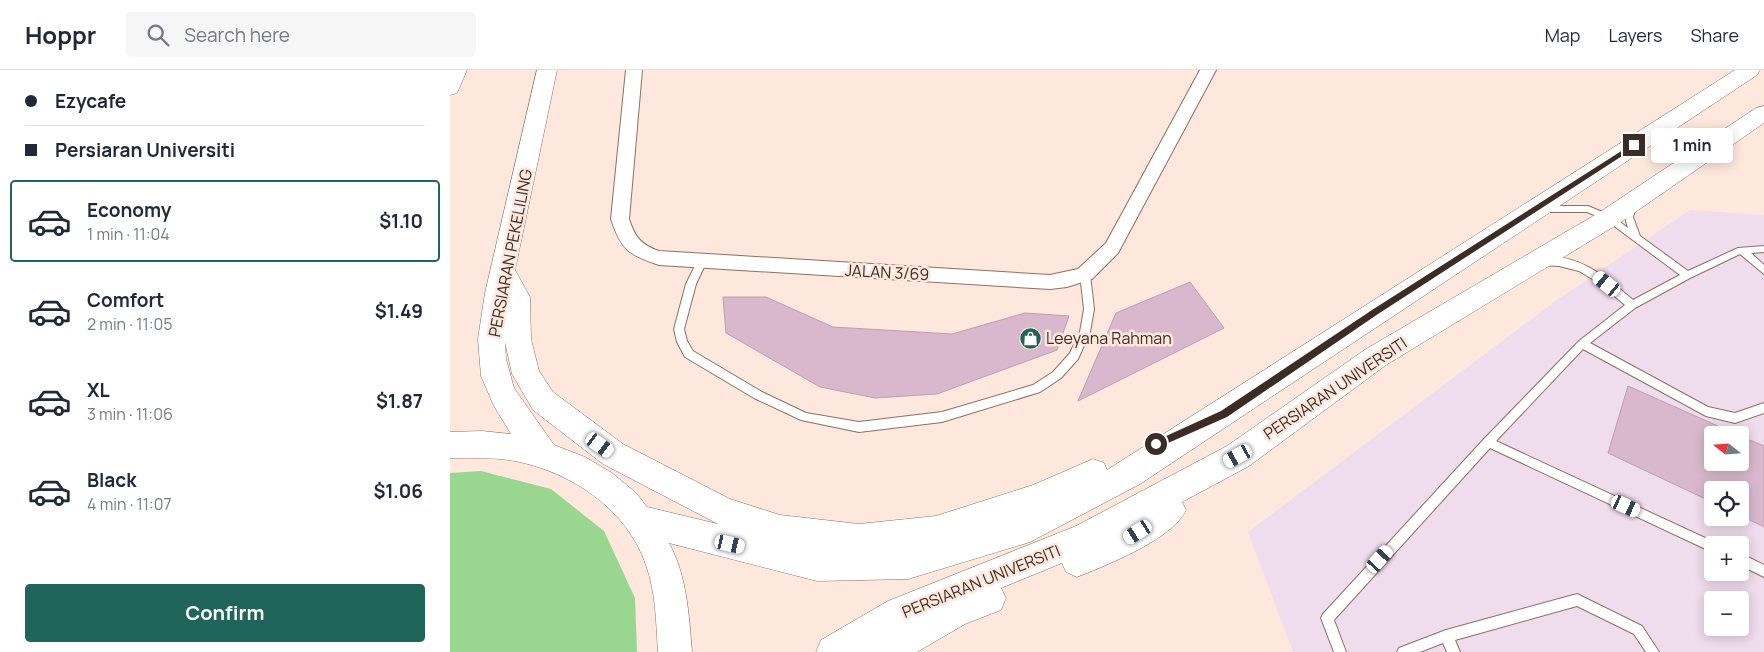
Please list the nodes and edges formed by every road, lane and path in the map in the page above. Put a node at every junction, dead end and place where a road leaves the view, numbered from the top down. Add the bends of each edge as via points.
1 (457, 70) edge
2 (546, 70) edge
3 (634, 70) edge
4 (1208, 70) edge
5 (1750, 70) edge
6 (450, 88) edge
7 (1764, 114) edge
8 (1633, 202) junction
9 (1534, 210) junction
10 (1609, 218) junction
11 (1638, 239) junction
12 (1764, 248) edge
13 (1740, 250) junction
14 (702, 261) junction
15 (1533, 263) junction
16 (1764, 270) edge
17 (503, 271) junction
18 (1085, 274) junction
19 (1687, 275) junction
20 (1632, 305) junction
21 (1582, 344) junction
22 (1764, 408) edge
23 (1224, 414) junction
24 (1488, 442) junction
25 (450, 445) edge
26 (543, 453) junction
27 (1238, 456) junction
28 (639, 520) junction
29 (1704, 543) edge
30 (1749, 563) edge
31 (1764, 570) edge
32 (1446, 636) junction
33 (675, 652) edge
34 (833, 652) edge
35 (884, 652) edge
36 (1340, 652) edge
37 (1403, 652) edge
38 (1454, 652) edge
39 (1653, 652) edge

1 - 6 main road
2 - 17 main road, PERSIARAN PEKELILING
3 - 14 street, JALAN 3/69 via 620,219 627,242 639,252 659,258
4 - 18 street, JALAN 3/69 via 1112,248
5 - 9 main road, PERSIARAN UNIVERSITI
7 - 8 main road, PERSIARAN UNIVERSITI
8 - 10 main road, PERSIARAN UNIVERSITI
8 - 11 lane via 1629,217
9 - 10 lane via 1588,209
9 - 23 main road, PERSIARAN UNIVERSITI
10 - 11 lane
10 - 15 main road, PERSIARAN UNIVERSITI
11 - 19 lane
12 - 13 lane
13 - 16 lane
13 - 19 lane
14 - 18 street, JALAN 3/69 via 1050,282
14 - 18 lane via 691,284 679,329 689,354 758,395 805,417 859,427 942,417 1036,389 1057,375 1074,356 1085,332 1089,309
15 - 20 lane via 1561,261 1581,266
15 - 27 main road, PERSIARAN UNIVERSITI via 1376,357
17 - 23 main road via 518,297 518,339 526,374 544,401 612,454 724,512 780,530 858,540 936,531 1038,498
17 - 26 main road, PERSIARAN PEKELILING via 492,352 495,375 520,425
19 - 20 lane
20 - 21 lane
21 - 22 lane via 1706,411 1736,418
21 - 24 lane
23 - 28 main road, PERSIARAN UNIVERSITI via 1129,474 1019,531 908,563 817,565
24 - 29 lane
24 - 36 lane via 1326,618
25 - 26 main road via 506,446
26 - 28 main road via 580,468 613,491
27 - 34 main road, PERSIARAN UNIVERSITI via 1088,537 900,613
27 - 35 main road via 1167,513 1124,541 954,612
28 - 33 main road via 662,567 671,603
30 - 31 lane
32 - 37 lane
32 - 38 lane
32 - 39 lane via 1577,600 1638,630

